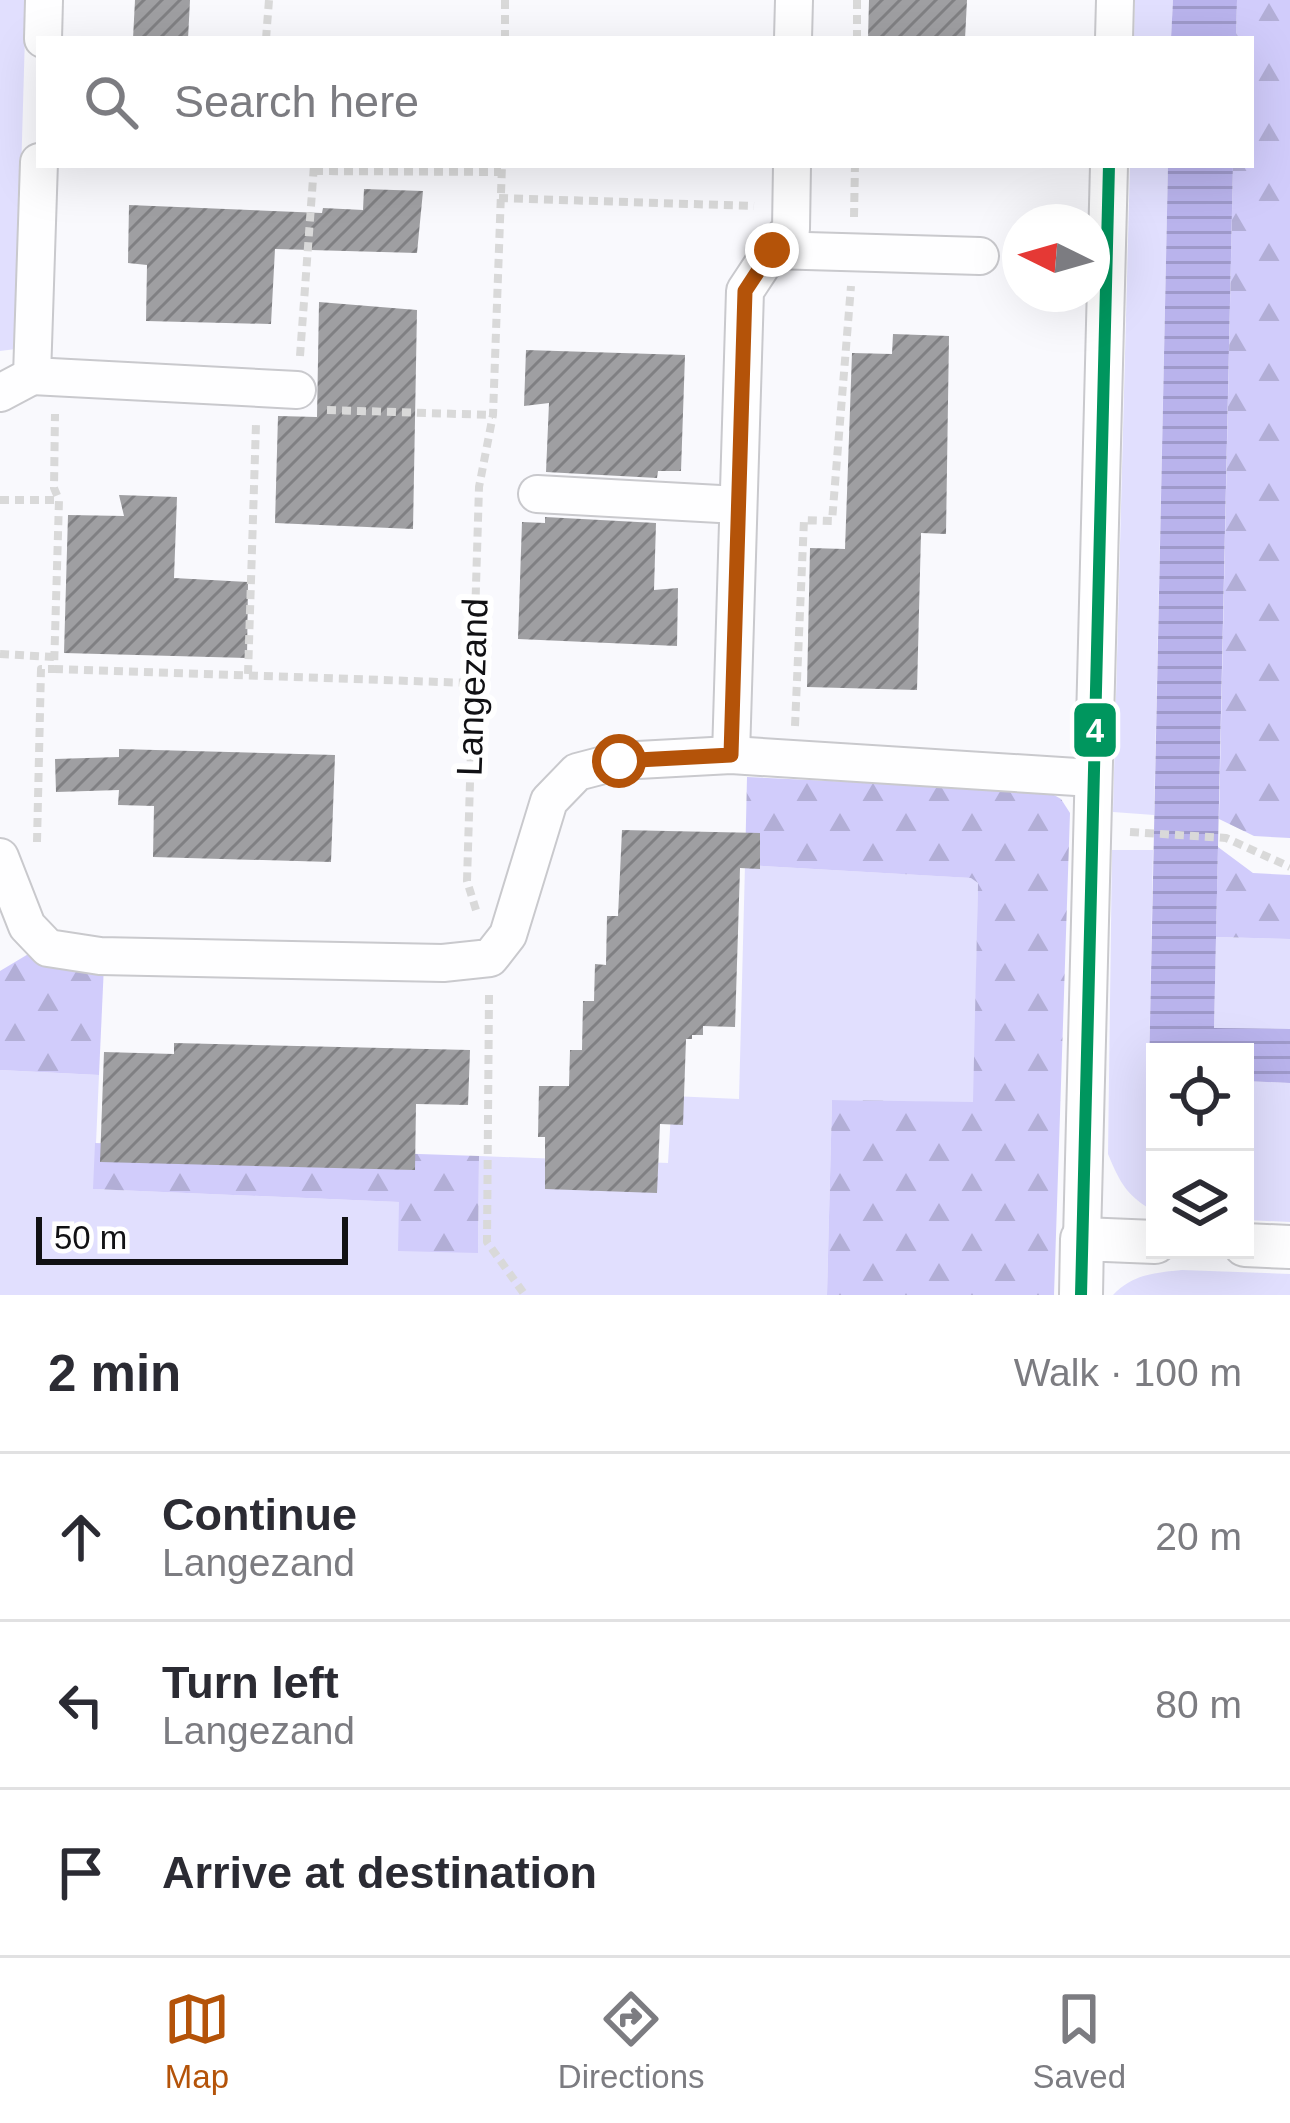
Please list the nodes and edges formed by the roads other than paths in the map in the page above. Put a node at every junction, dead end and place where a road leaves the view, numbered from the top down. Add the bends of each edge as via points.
1 (44, 0) edge
2 (794, 0) edge
3 (1115, 0) edge
4 (43, 36) edge
5 (794, 36) edge
6 (1114, 36) edge
7 (39, 168) edge
8 (792, 168) edge
9 (1109, 168) edge
10 (772, 250) junction
11 (980, 256) dead end
12 (29, 382) edge
13 (297, 390) road end
14 (537, 494) dead end
15 (738, 505) junction
16 (731, 755) junction
17 (1092, 778) junction
18 (7, 874) edge
19 (1082, 1239) junction
20 (1146, 1242) edge
21 (1254, 1245) edge
22 (1290, 1247) edge
23 (1081, 1295) edge

1 - 4 street
2 - 5 street
3 - 6 street
7 - 12 street
8 - 10 street via 791,229
9 - 17 street
10 - 11 street
10 - 15 street via 745,291
12 - 13 street
14 - 15 street
15 - 16 street
16 - 17 street
16 - 18 street via 619,761 577,772 548,801 508,935 490,958 442,964 48,948 27,926
17 - 19 street
19 - 20 street
19 - 23 street
21 - 22 street

